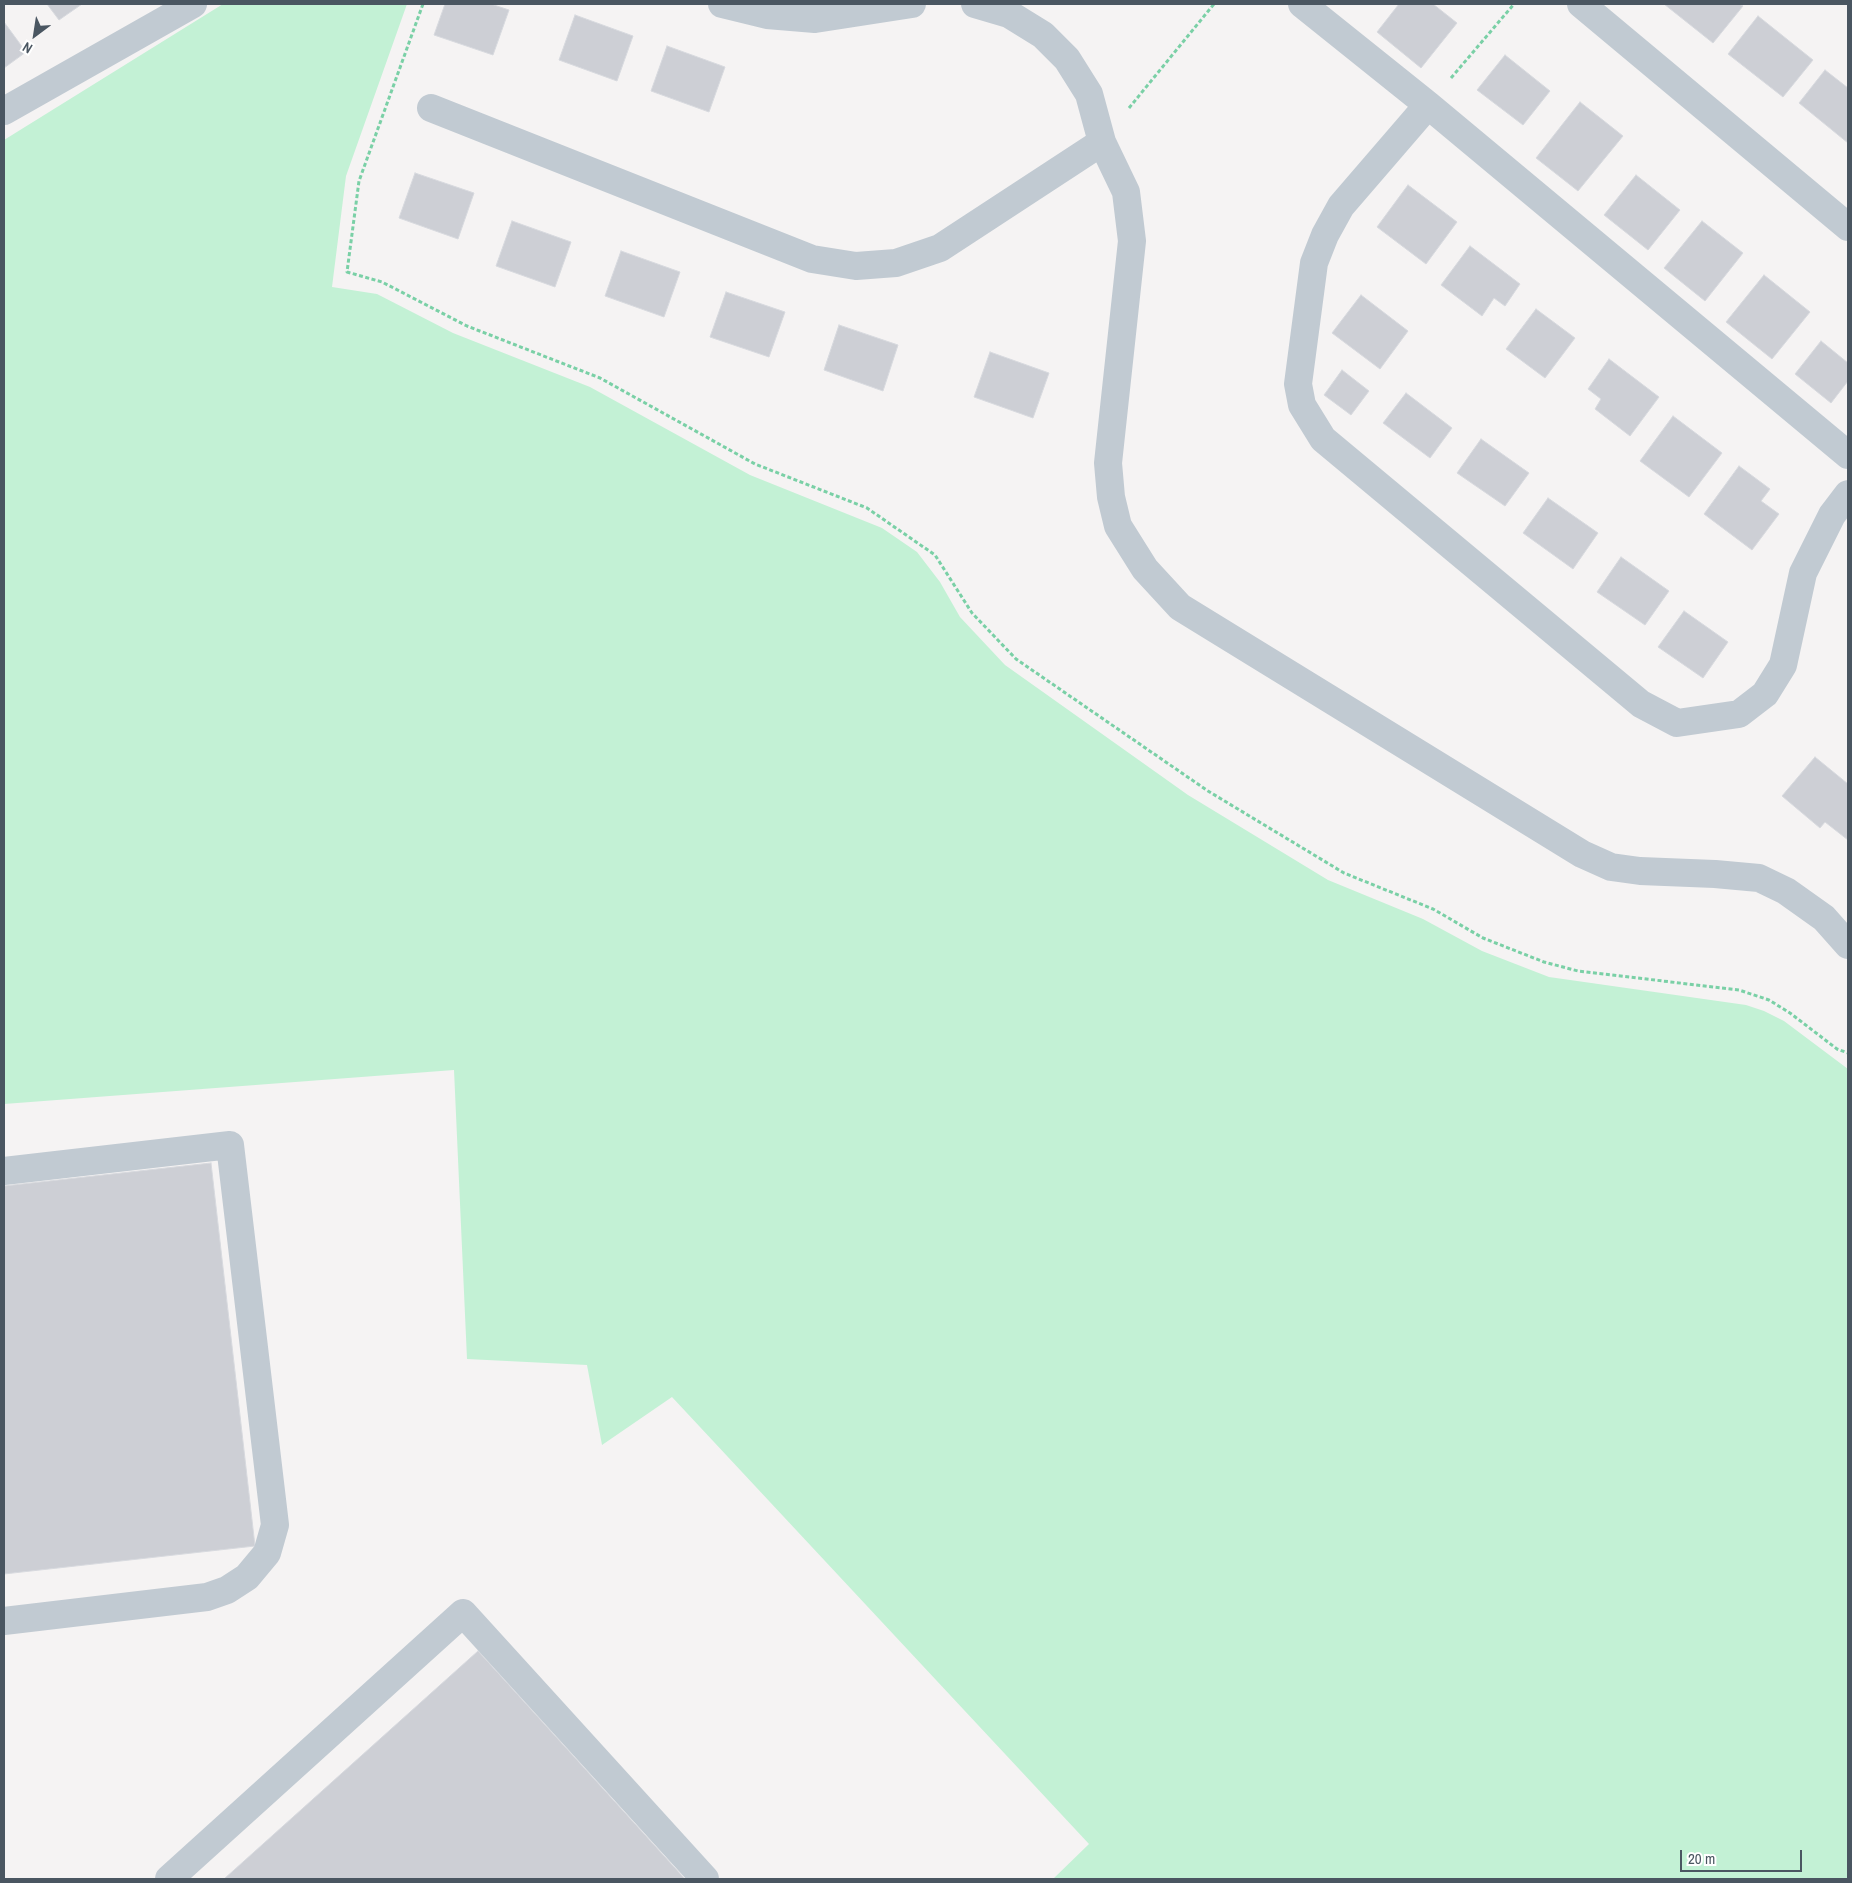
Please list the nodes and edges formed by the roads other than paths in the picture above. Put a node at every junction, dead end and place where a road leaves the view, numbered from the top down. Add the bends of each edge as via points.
1 (193, 4) edge
2 (722, 4) edge
3 (912, 4) edge
4 (975, 4) edge
5 (1302, 4) edge
6 (1581, 4) edge
7 (1428, 105) junction
8 (431, 108) dead end
9 (4, 111) edge
10 (1102, 142) junction
11 (1848, 227) edge
12 (1848, 456) edge
13 (1848, 494) edge
14 (1848, 944) edge
15 (4, 1171) edge
16 (4, 1621) edge
17 (169, 1879) edge
18 (705, 1879) edge

1 - 9 street
2 - 3 street via 767,15 815,19
4 - 10 street via 1009,14 1043,35 1067,59 1089,94
5 - 7 street
6 - 11 street
7 - 12 street
7 - 13 street via 1341,206 1314,263 1298,384 1302,405 1323,439 1641,704 1677,723 1739,714 1765,694 1783,665 1803,573 1832,515
8 - 10 street via 812,259 856,266 896,263 940,248
10 - 14 street via 1126,192 1132,241 1108,463 1111,497 1118,526 1150,576 1180,607 1582,854 1621,869 1759,878 1824,918
15 - 16 street via 230,1145 274,1525 267,1553 247,1577 227,1590 207,1597
17 - 18 street via 463,1613

